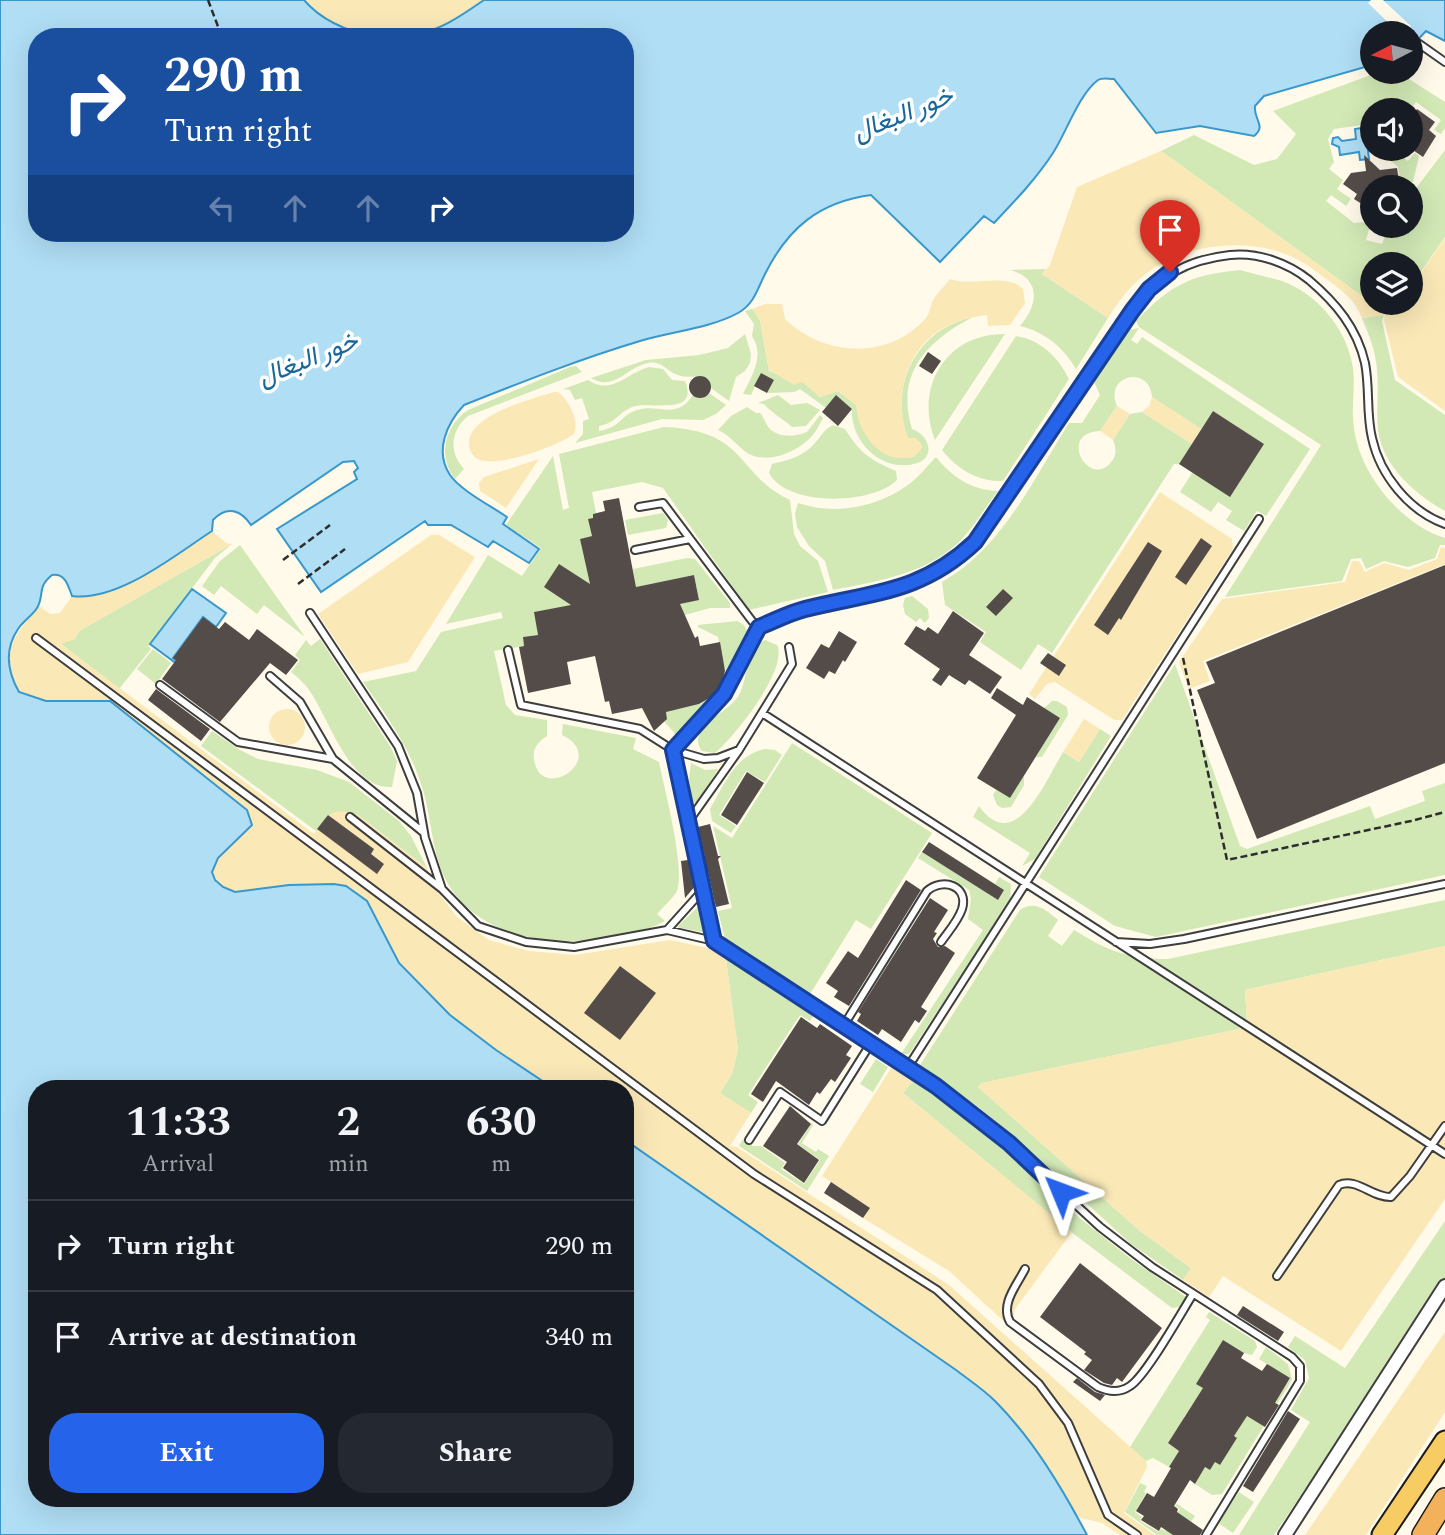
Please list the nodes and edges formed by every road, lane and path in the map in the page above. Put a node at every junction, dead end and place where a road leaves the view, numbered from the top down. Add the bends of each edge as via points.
1 (208, 0) edge
2 (219, 28) edge
3 (1423, 47) edge
4 (1445, 62) edge
5 (639, 507) dead end
6 (1259, 519) dead end
7 (1445, 524) edge
8 (330, 525) dead end
9 (690, 539) junction
10 (345, 549) dead end
11 (635, 550) dead end
12 (283, 560) dead end
13 (298, 584) dead end
14 (310, 613) dead end
15 (759, 627) junction
16 (36, 638) dead end
17 (1180, 643) junction
18 (789, 647) dead end
19 (508, 650) dead end
20 (270, 676) dead end
21 (160, 685) dead end
22 (762, 713) junction
23 (673, 750) junction
24 (739, 750) junction
25 (333, 759) junction
26 (1445, 812) edge
27 (350, 817) dead end
28 (688, 822) junction
29 (424, 832) junction
30 (1025, 884) junction
31 (1445, 884) edge
32 (442, 889) junction
33 (703, 890) junction
34 (667, 930) junction
35 (714, 941) junction
36 (941, 942) dead end
37 (1114, 942) junction
38 (844, 1025) junction
39 (871, 1043) junction
40 (908, 1067) junction
41 (628, 1080) edge
42 (634, 1084) edge
43 (1445, 1126) edge
44 (749, 1140) dead end
45 (1432, 1146) junction
46 (1445, 1154) edge
47 (1025, 1269) dead end
48 (1277, 1276) dead end
49 (1445, 1286) edge
50 (1193, 1294) junction
51 (1445, 1441) edge
52 (1445, 1499) edge
53 (1137, 1535) edge
54 (1206, 1535) edge
55 (1285, 1535) edge
56 (1382, 1535) edge
57 (1423, 1535) edge

1 - 2 path
3 - 4 lane
5 - 9 lane via 663,502
6 - 17 lane
7 - 15 lane via 1403,496 1381,464 1371,436 1364,361 1345,315 1300,272 1272,259 1241,254 1204,258 1170,272 1149,289 975,542 958,559 902,587 802,610
8 - 12 path
9 - 11 lane
9 - 15 lane
10 - 13 path
14 - 29 lane via 398,746 418,793
15 - 23 lane via 724,694
16 - 41 lane
17 - 26 path via 1227,860
17 - 30 lane
18 - 22 lane via 792,664
19 - 23 lane via 521,705 640,729
20 - 25 lane via 300,702
21 - 25 lane via 238,742
22 - 24 lane
22 - 30 lane
23 - 24 lane via 704,760
23 - 28 lane
24 - 28 lane
25 - 29 lane
27 - 32 lane
28 - 33 lane
29 - 32 lane
30 - 37 lane
30 - 40 lane
31 - 37 lane via 1184,939 1150,944
32 - 34 lane via 478,926 526,942 574,947
33 - 34 lane
33 - 35 lane
34 - 35 lane
35 - 38 lane
36 - 38 lane via 960,914 963,901 957,888 945,883 928,891
37 - 45 lane
38 - 39 lane
39 - 40 lane
39 - 44 lane via 822,1121 780,1093
40 - 50 lane via 1009,1143 1100,1227
42 - 53 lane via 754,1174 937,1290 1039,1384 1068,1423 1108,1515
43 - 45 lane
45 - 46 lane
45 - 48 lane via 1391,1197 1354,1184 1339,1185
47 - 50 lane via 1007,1304 1010,1322 1098,1387 1110,1391 1122,1390 1137,1380
49 - 55 street
50 - 54 lane via 1300,1366 1300,1381
51 - 56 main road
52 - 57 highway

